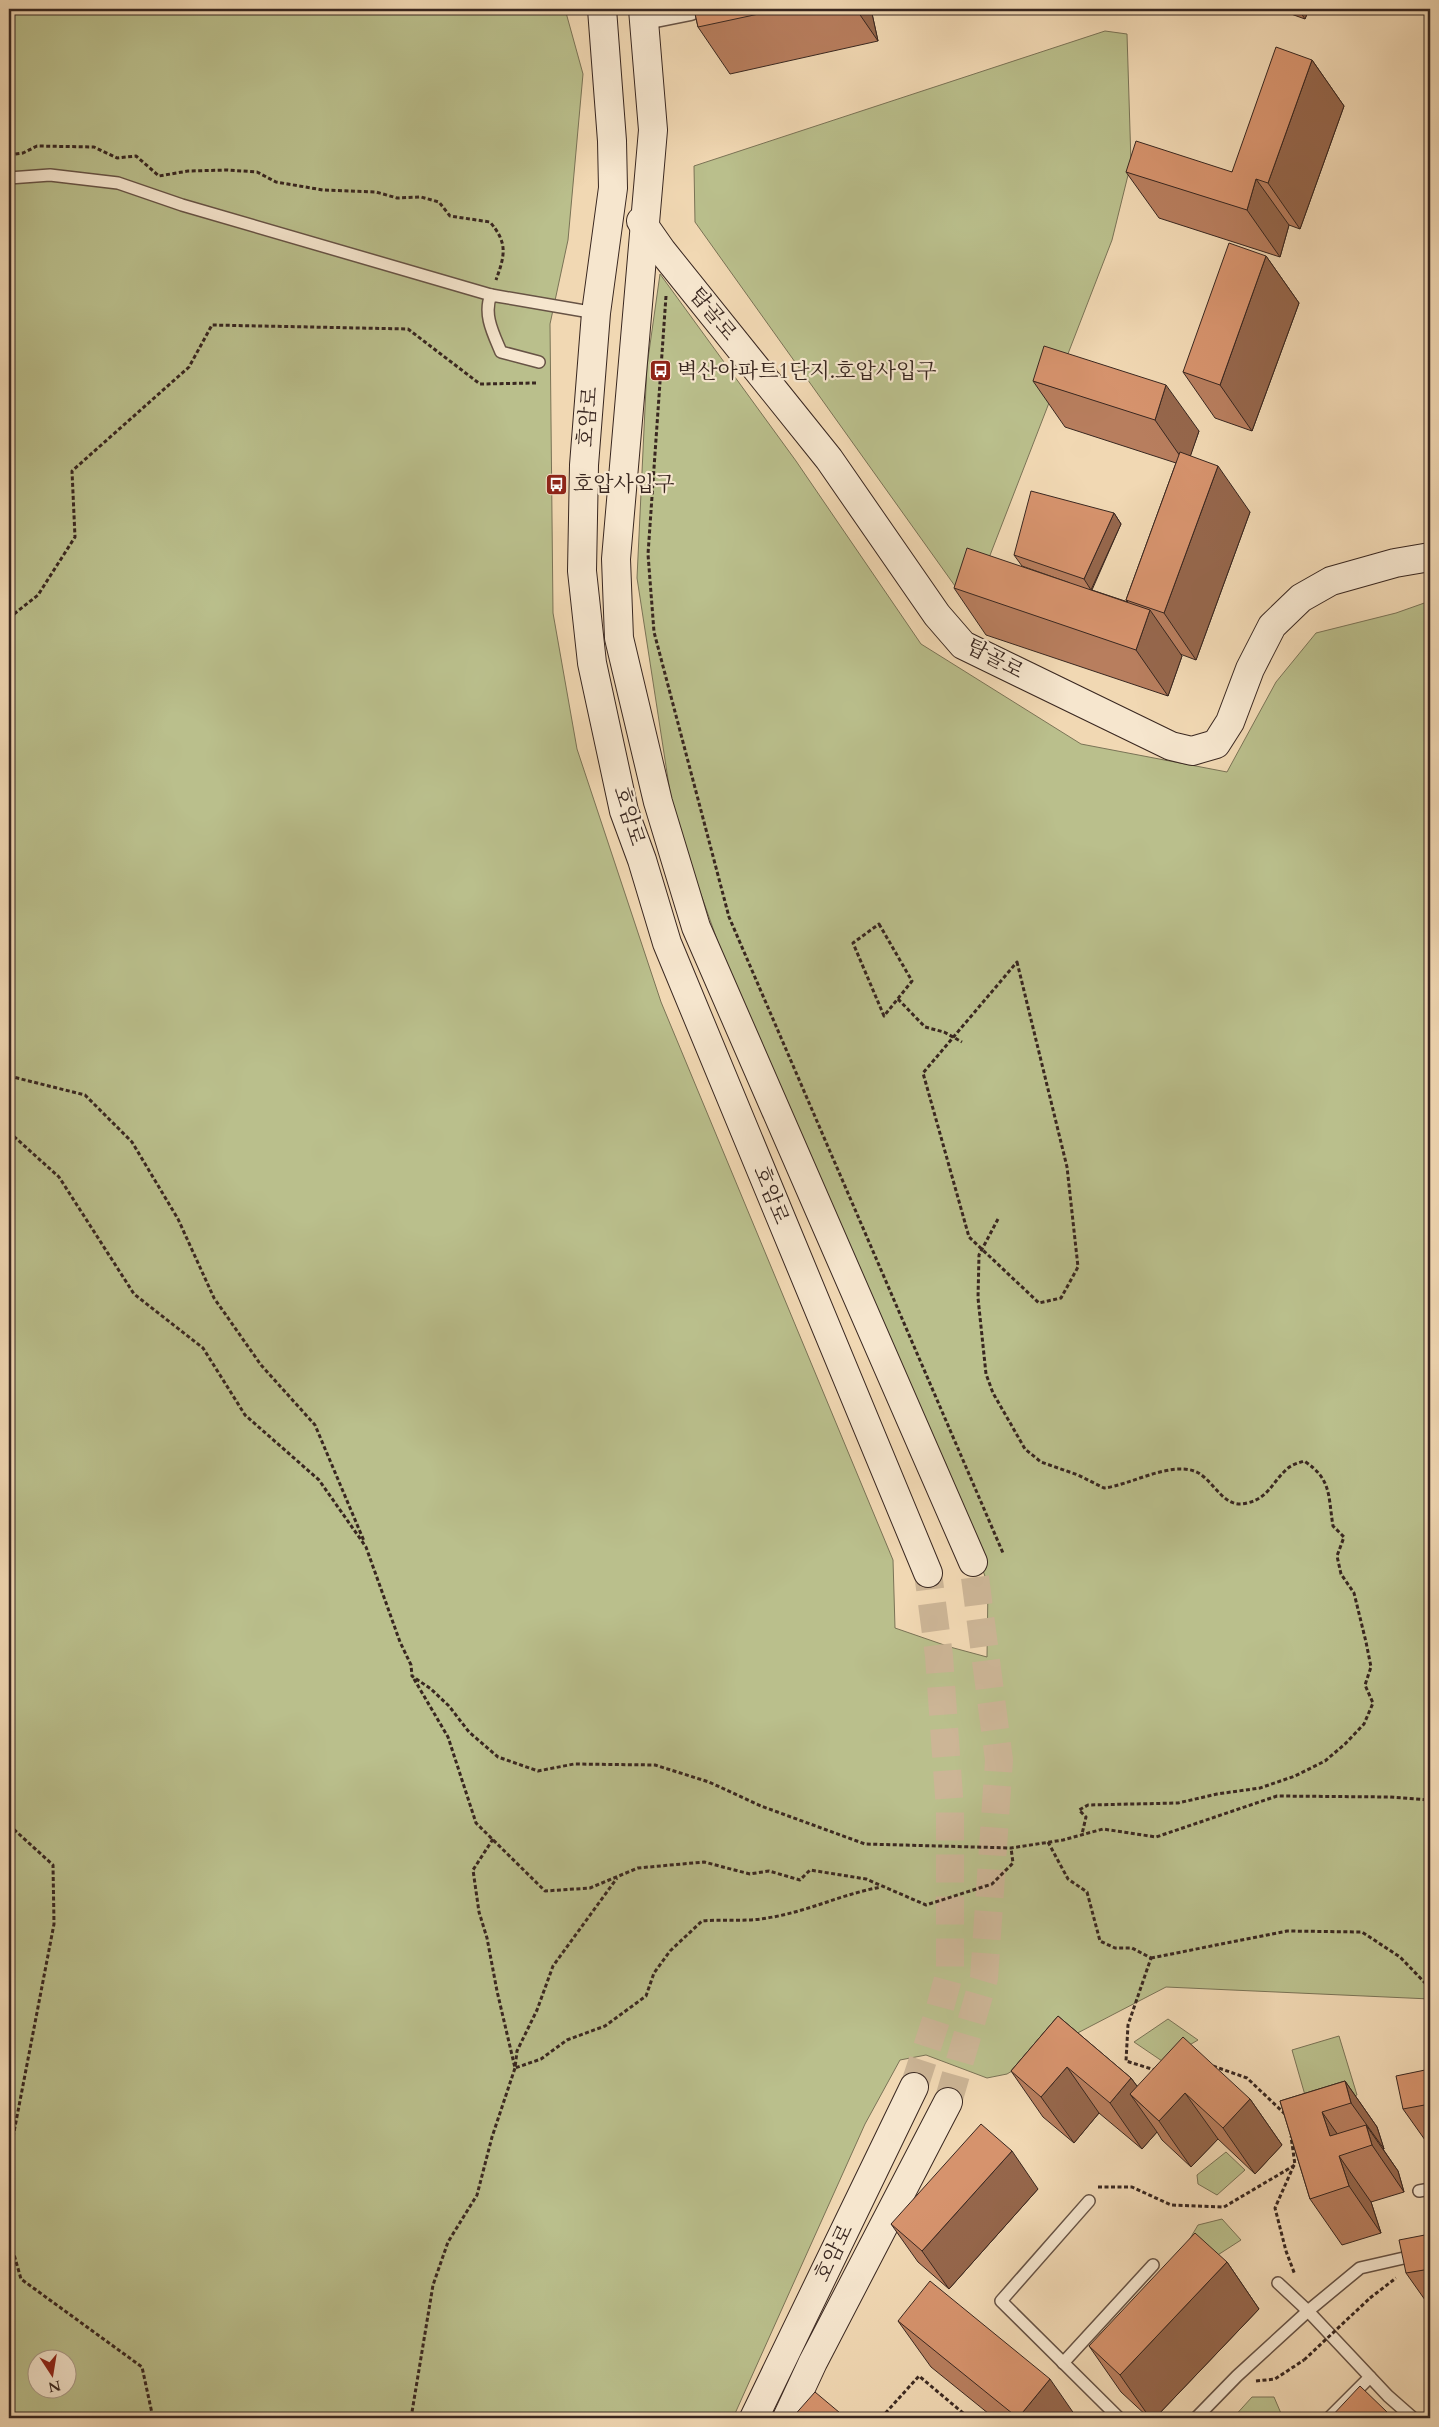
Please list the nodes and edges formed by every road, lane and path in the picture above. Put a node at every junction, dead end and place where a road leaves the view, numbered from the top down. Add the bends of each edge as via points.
1 (690, 9) edge
2 (602, 13) edge
3 (644, 14) edge
4 (9, 155) edge
5 (9, 178) edge
6 (613, 188) junction
7 (645, 226) junction
8 (668, 259) junction
9 (491, 294) junction
10 (596, 313) junction
11 (539, 362) dead end
12 (536, 383) dead end
13 (1430, 557) edge
14 (9, 618) edge
15 (898, 999) junction
16 (962, 1042) dead end
17 (9, 1076) edge
18 (9, 1132) edge
19 (998, 1219) dead end
20 (981, 1248) junction
21 (366, 1547) junction
22 (1003, 1553) dead end
23 (973, 1562) tunnel mouth
24 (928, 1574) tunnel mouth
25 (412, 1676) junction
26 (1430, 1800) edge
27 (9, 1825) edge
28 (1082, 1834) junction
29 (492, 1839) junction
30 (1048, 1842) junction
31 (1011, 1848) junction
32 (618, 1876) junction
33 (883, 1886) junction
34 (1151, 1958) junction
35 (1430, 1988) edge
36 (1211, 2065) edge
37 (515, 2068) junction
38 (1160, 2071) edge
39 (914, 2087) tunnel mouth
40 (948, 2102) tunnel mouth
41 (1289, 2118) edge
42 (1290, 2127) edge
43 (9, 2158) edge
44 (1295, 2165) junction
45 (1089, 2201) joint
46 (9, 2237) edge
47 (1430, 2252) edge
48 (1153, 2266) dead end
49 (1296, 2277) dead end
50 (1278, 2283) dead end
51 (1370, 2298) dead end
52 (1308, 2311) junction
53 (1063, 2362) junction
54 (1370, 2376) junction
55 (1220, 2393) junction
56 (153, 2418) edge
57 (411, 2418) edge
58 (754, 2418) edge
59 (787, 2418) edge
60 (881, 2418) edge
61 (969, 2418) edge
62 (1119, 2418) edge
63 (1196, 2418) edge
64 (1328, 2418) edge
65 (1413, 2418) edge

1 - 3 street
2 - 6 main road, 호암로
3 - 7 main road via 653,130
4 - 9 path via 23,154 37,146 94,146 117,158 136,156 159,176 188,171 257,172 276,182 323,190 376,192 397,198 421,197 439,202 450,216 490,222 501,234 504,258
5 - 9 lane via 50,175 118,183 182,205
6 - 7 main road, 탑골로
6 - 10 main road, 호암로
7 - 8 main road, 탑골로
7 - 23 main road via 616,559 619,638 658,802 696,926
8 - 13 main road, 탑골로 via 937,615 964,645 1170,746 1192,751 1216,744 1230,722 1250,669 1272,626 1301,598 1331,581
8 - 22 path via 648,554 654,632 729,917
9 - 10 lane
9 - 11 lane via 487,305 488,317 501,352
10 - 24 main road, 호암로 via 584,465 582,571 592,663 624,811 667,943
12 - 14 path via 480,384 408,328 212,325 189,367 72,471 74,537 38,595
15 - 15 path via 884,1016 853,943 879,924 912,981
15 - 16 path via 925,1027 944,1032
17 - 21 path via 85,1094 132,1142 178,1219 214,1298 261,1365 314,1425
18 - 21 path via 59,1177 134,1294 203,1348 245,1415 319,1480
19 - 20 path
20 - 20 path via 1039,1304 1061,1298 1078,1267 1067,1167 1017,962 923,1073 969,1237
20 - 28 path via 978,1298 986,1374 993,1393 1025,1449 1041,1462 1104,1488 1166,1471 1192,1470 1230,1502 1239,1505 1264,1496 1288,1467 1304,1461 1316,1469 1328,1486 1333,1526 1344,1536 1337,1556 1340,1574 1354,1593 1371,1667 1365,1685 1373,1702 1364,1724 1325,1761 1260,1788 1178,1803 1088,1805 1078,1810 1086,1817
21 - 25 path via 411,1665
25 - 29 path via 448,1737 476,1823
25 - 31 path via 431,1689 469,1732 498,1757 538,1771 574,1764 655,1765 709,1782 761,1806 865,1844
26 - 28 path via 1277,1796 1156,1837 1102,1829
27 - 43 path via 53,1864 54,1924
28 - 30 path
29 - 32 path via 545,1890 590,1888
29 - 37 path via 473,1870 479,1912
30 - 31 path
30 - 34 path via 1068,1879 1086,1892 1100,1941 1115,1948 1132,1948
31 - 33 path via 1013,1863 992,1884 926,1905
32 - 33 path via 638,1868 704,1862 750,1874 769,1871 800,1880 810,1870 866,1879
32 - 37 path via 553,1966 517,2051
33 - 37 path via 854,1892 809,1909 766,1918 702,1921 670,1951 654,1973 646,1996 606,2026 568,2040 541,2059
34 - 35 path via 1287,1931 1362,1932 1400,1957
34 - 38 path via 1128,2025 1126,2061
36 - 41 path via 1247,2078
37 - 57 path via 492,2137 478,2195 448,2242 433,2285
39 - 58 main road, 호암로
40 - 59 main road
42 - 44 path
44 - 45 path via 1224,2207 1171,2205 1132,2187 1098,2186
44 - 49 path via 1275,2208
45 - 53 lane via 1001,2301
46 - 56 path via 21,2279 142,2367
47 - 52 lane via 1360,2268
48 - 53 lane
50 - 52 lane
51 - 55 path, bridge via 1304,2360 1275,2379 1252,2382
52 - 54 lane
52 - 55 lane
53 - 62 lane
54 - 64 lane
54 - 65 lane
55 - 63 lane
60 - 61 path via 919,2376

